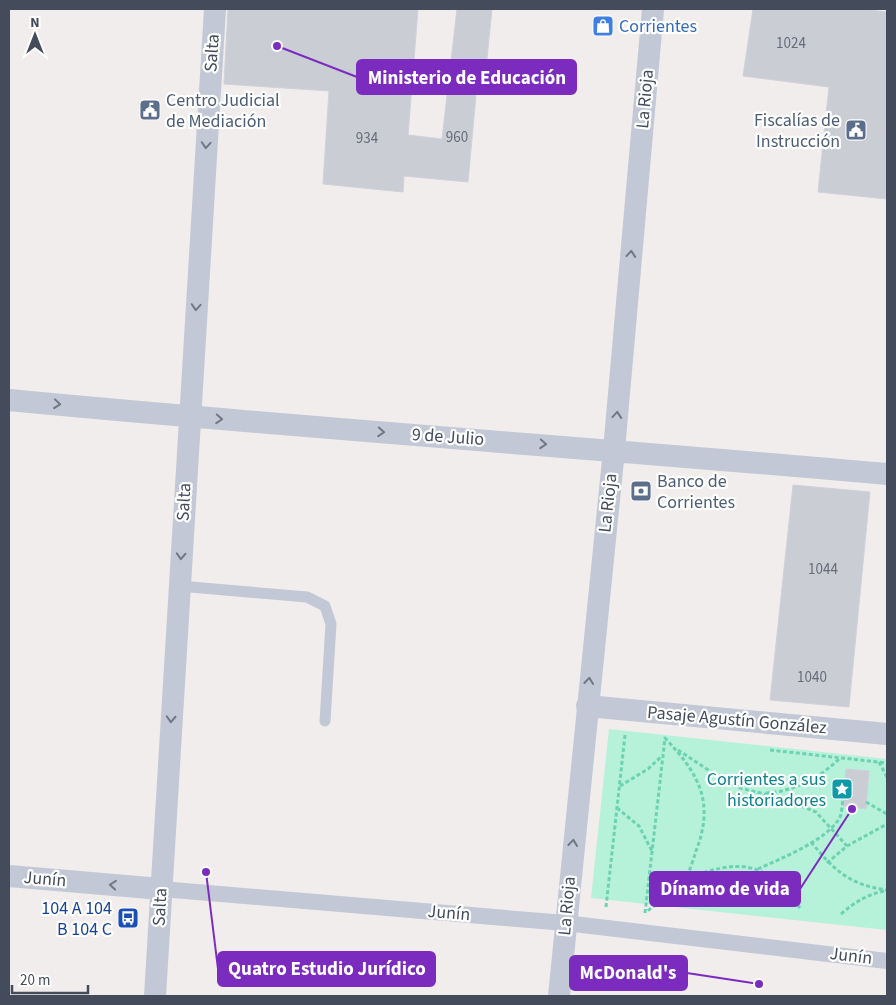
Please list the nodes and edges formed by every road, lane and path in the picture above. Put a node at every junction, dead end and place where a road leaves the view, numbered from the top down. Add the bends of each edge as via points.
1 (215, 9) edge
2 (653, 9) edge
3 (9, 400) edge
4 (189, 417) junction
5 (614, 450) junction
6 (887, 474) edge
7 (179, 586) junction
8 (587, 706) junction
9 (325, 721) dead end
10 (887, 734) edge
11 (625, 735) dead end
12 (673, 746) junction
13 (663, 756) junction
14 (840, 758) dead end
15 (878, 762) dead end
16 (887, 777) edge
17 (619, 786) junction
18 (761, 794) junction
19 (843, 799) dead end
20 (866, 802) dead end
21 (617, 808) junction
22 (887, 814) edge
23 (887, 824) edge
24 (831, 828) junction
25 (811, 842) junction
26 (847, 846) junction
27 (654, 853) junction
28 (827, 863) junction
29 (758, 869) junction
30 (9, 876) edge
31 (685, 880) junction
32 (161, 889) junction
33 (887, 890) edge
34 (800, 908) dead end
35 (646, 912) junction
36 (841, 914) dead end
37 (565, 923) junction
38 (603, 928) junction
39 (643, 932) junction
40 (887, 960) edge
41 (155, 996) edge
42 (559, 996) edge

1 -> 4 street, Salta
5 -> 2 street, La Rioja
3 -> 4 street, 9 de Julio
4 -> 5 street, 9 de Julio
4 -> 7 street, Salta
5 - 6 street, 9 de Julio
8 -> 5 street, La Rioja
7 - 9 lane via 307,597 325,606 331,624
7 -> 32 street, Salta
8 - 10 street, Pasaje Agustín González
37 -> 8 street, La Rioja
11 - 17 path
12 - 13 path via 665,738
12 - 18 path via 725,781
12 - 31 path via 699,783 705,805 705,822
13 - 17 path via 636,778
13 - 27 path
14 - 18 path via 814,778 780,792
15 - 16 path
17 - 21 path
18 - 24 path via 800,804 816,812
19 - 24 path via 840,817
20 - 22 path
21 - 27 path via 640,826
21 - 38 path
23 - 26 path
24 - 25 path
24 - 26 path
25 - 28 path
25 - 29 path
26 - 28 path
27 - 35 path
28 - 33 path via 838,873 869,888
29 - 31 path via 721,867
29 - 34 path via 786,888
32 -> 30 street, Junín
31 - 35 path
32 - 37 street, Junín
32 - 41 street, Salta
33 - 36 path via 870,894
35 - 39 path
37 - 38 street, Junín
37 - 42 street, La Rioja
38 - 39 street, Junín
39 - 40 street, Junín

